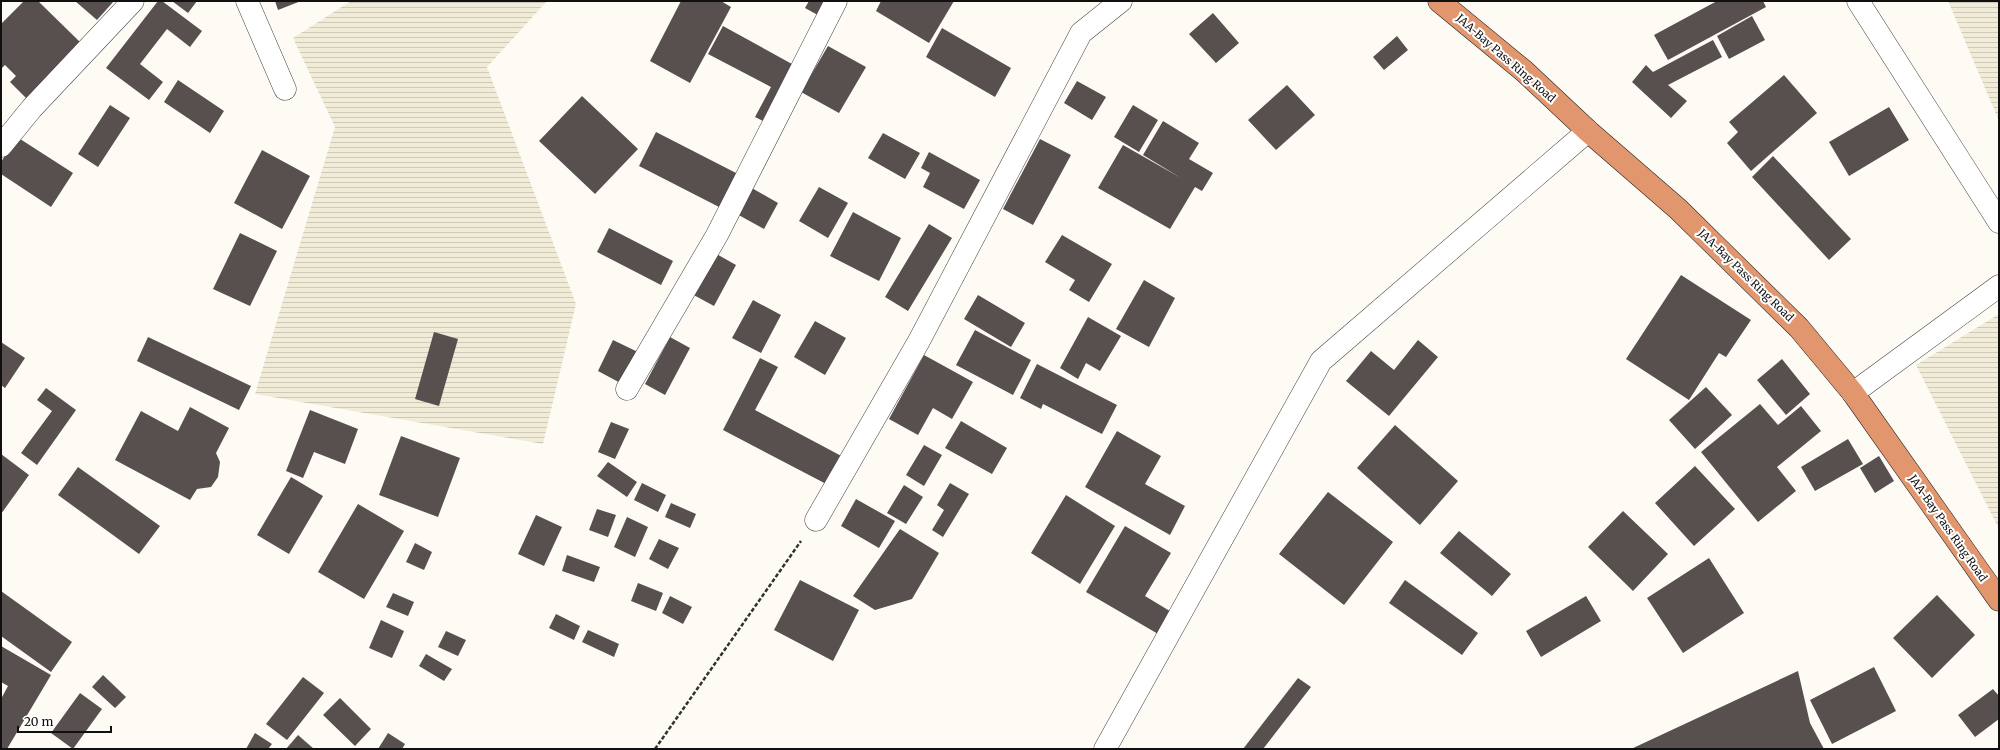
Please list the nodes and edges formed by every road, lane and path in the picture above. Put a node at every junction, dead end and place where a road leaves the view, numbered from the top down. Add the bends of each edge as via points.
1 (133, 1) edge
2 (247, 1) edge
3 (836, 1) edge
4 (1121, 1) edge
5 (1439, 1) edge
6 (1858, 1) edge
7 (285, 89) dead end
8 (1588, 131) junction
9 (1, 146) edge
10 (1999, 222) edge
11 (1999, 286) edge
12 (627, 389) dead end
13 (1854, 393) junction
14 (816, 520) joint
15 (1999, 600) edge
16 (655, 749) edge
17 (1104, 749) edge

1 - 9 street via 32,108
2 - 7 street
3 - 12 street via 717,235
4 - 14 street via 1081,33 919,341
5 - 8 highway, JAA-Bay Pass Ring Road via 1524,71
6 - 10 street
8 - 13 highway, JAA-Bay Pass Ring Road via 1678,209 1799,328
8 - 17 street via 1321,361
11 - 13 street
13 - 15 highway, JAA-Bay Pass Ring Road
14 - 16 path

